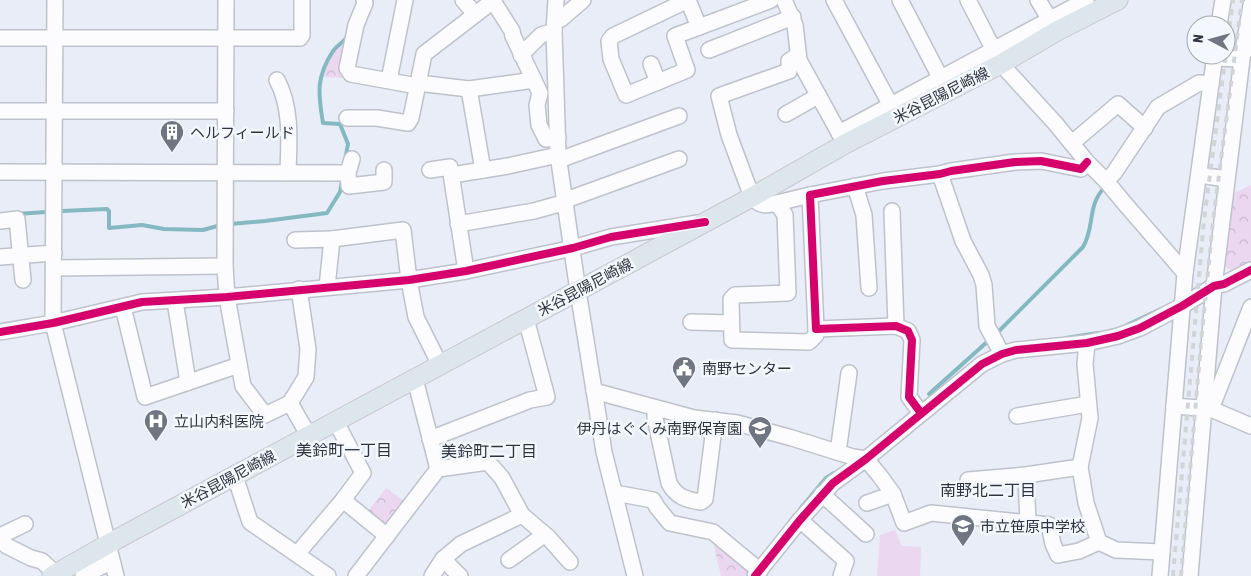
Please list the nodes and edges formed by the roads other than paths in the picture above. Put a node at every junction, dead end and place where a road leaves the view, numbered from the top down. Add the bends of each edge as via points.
1 (54, 0) edge
2 (226, 0) edge
3 (302, 0) edge
4 (364, 0) edge
5 (405, 0) edge
6 (464, 0) edge
7 (494, 0) edge
8 (556, 0) edge
9 (583, 0) edge
10 (771, 0) edge
11 (784, 0) edge
12 (834, 0) edge
13 (900, 0) edge
14 (968, 0) edge
15 (1038, 0) edge
16 (1086, 0) edge
17 (1223, 0) edge
18 (685, 1) edge
19 (1111, 2) edge
20 (1251, 5) edge
21 (475, 14) junction
22 (1221, 15) edge
23 (793, 17) junction
24 (554, 25) junction
25 (1053, 25) junction
26 (700, 27) junction
27 (55, 37) junction
28 (0, 38) edge
29 (226, 39) junction
30 (709, 50) dead end
31 (1247, 50) edge
32 (521, 55) junction
33 (798, 55) junction
34 (998, 57) junction
35 (1236, 59) edge
36 (651, 64) dead end
37 (1214, 65) edge
38 (942, 79) junction
39 (277, 80) dead end
40 (389, 80) junction
41 (534, 80) junction
42 (658, 82) junction
43 (1212, 84) junction
44 (418, 85) junction
45 (469, 89) junction
46 (818, 96) junction
47 (557, 106) junction
48 (0, 111) edge
49 (226, 111) junction
50 (54, 112) junction
51 (894, 112) junction
52 (538, 114) junction
53 (786, 114) dead end
54 (668, 115) dead end
55 (347, 118) dead end
56 (1145, 128) junction
57 (558, 138) junction
58 (842, 139) junction
59 (1072, 143) junction
60 (559, 158) junction
61 (679, 158) dead end
62 (1087, 162) junction
63 (384, 170) dead end
64 (430, 170) dead end
65 (483, 170) junction
66 (0, 172) edge
67 (54, 172) junction
68 (226, 172) junction
69 (288, 172) junction
70 (940, 174) junction
71 (452, 175) junction
72 (1199, 175) junction
73 (1227, 179) junction
74 (1106, 181) junction
75 (855, 186) junction
76 (810, 195) junction
77 (752, 197) junction
78 (566, 201) junction
79 (777, 203) junction
80 (892, 211) dead end
81 (0, 221) edge
82 (705, 222) junction
83 (458, 224) junction
84 (332, 239) junction
85 (295, 240) dead end
86 (573, 248) junction
87 (54, 253) junction
88 (20, 256) junction
89 (0, 257) edge
90 (225, 266) junction
91 (54, 268) junction
92 (1251, 270) edge
93 (466, 272) junction
94 (1185, 273) junction
95 (1235, 278) junction
96 (23, 280) dead end
97 (409, 280) junction
98 (1251, 285) edge
99 (1214, 286) junction
100 (327, 287) junction
101 (869, 288) dead end
102 (299, 289) junction
103 (578, 291) junction
104 (227, 297) junction
105 (175, 301) junction
106 (123, 306) junction
107 (1182, 306) junction
108 (1251, 307) edge
109 (526, 319) junction
110 (691, 322) dead end
111 (53, 323) junction
112 (731, 323) junction
113 (896, 326) junction
114 (816, 329) junction
115 (0, 332) edge
116 (1086, 343) junction
117 (1002, 354) junction
118 (239, 365) junction
119 (440, 365) junction
120 (415, 379) junction
121 (851, 380) dead end
122 (188, 382) junction
123 (594, 391) junction
124 (290, 403) junction
125 (1088, 404) junction
126 (1174, 406) junction
127 (655, 408) junction
128 (1207, 409) junction
129 (921, 413) junction
130 (1017, 416) dead end
131 (715, 420) junction
132 (336, 422) junction
133 (1251, 426) edge
134 (309, 436) junction
135 (430, 439) junction
136 (838, 452) junction
137 (866, 459) junction
138 (1080, 467) junction
139 (438, 469) junction
140 (1026, 475) junction
141 (235, 476) junction
142 (974, 482) dead end
143 (615, 493) junction
144 (822, 494) junction
145 (893, 494) junction
146 (343, 500) junction
147 (867, 503) dead end
148 (522, 515) junction
149 (800, 520) junction
150 (1028, 522) junction
151 (24, 524) dead end
152 (866, 534) dead end
153 (544, 535) junction
154 (387, 536) junction
155 (0, 538) edge
156 (1099, 542) junction
157 (110, 552) junction
158 (1162, 552) junction
159 (297, 554) junction
160 (443, 559) junction
161 (509, 560) dead end
162 (570, 562) dead end
163 (758, 573) edge
164 (54, 575) edge
165 (83, 576) edge
166 (116, 576) edge
167 (328, 576) edge
168 (356, 576) edge
169 (432, 576) edge
170 (460, 576) edge
171 (636, 576) edge
172 (841, 576) edge
173 (1160, 576) edge
174 (1190, 576) edge

1 - 27 street
2 - 29 street
3 - 29 street via 300,38
4 - 40 street via 347,68 351,74
5 - 40 street
6 - 21 street
7 - 21 street
7 - 32 street
8 - 24 street
9 - 24 street
10 - 26 street
11 - 23 street
12 - 51 street
13 - 38 street
14 - 34 street
15 - 25 street
16 - 25 street
17 - 22 street
18 - 26 street
18 - 42 street via 613,36 609,41 611,59 626,95
19 - 25 main road, 米谷昆陽尼崎線
20 - 31 street
21 - 44 street via 424,54
23 - 30 street
23 - 33 street
24 - 32 street
24 - 47 street
25 - 34 main road, 米谷昆陽尼崎線
26 - 42 street via 675,36 687,70
27 - 28 street
27 - 29 street
27 - 50 street
29 - 49 street
31 - 35 street
31 - 73 street
32 - 41 street
33 - 46 street
33 - 77 street via 789,61 789,71 718,96
34 - 38 street
34 - 51 main road, 米谷昆陽尼崎線
34 - 59 street
36 - 42 street
37 - 43 street
38 - 51 street
39 - 69 street via 283,90 290,130
40 - 44 street
41 - 45 street
41 - 52 street via 540,93
43 - 56 street via 1199,83 1158,108
43 - 72 street
44 - 45 street
44 - 55 street via 408,123
45 - 65 street
46 - 53 street
46 - 58 street
47 - 52 street via 550,106
47 - 57 street
48 - 50 street
49 - 50 street
49 - 68 street
50 - 67 street
51 - 58 main road, 米谷昆陽尼崎線
52 - 57 street via 546,139
54 - 60 street via 625,129
56 - 59 street via 1118,104
56 - 74 street
57 - 60 street
58 - 77 main road, 米谷昆陽尼崎線
59 - 62 street
60 - 65 street
60 - 78 street
61 - 78 street via 661,160 619,175
62 - 70 street via 1081,169 1041,161
62 - 74 street
63 - 69 street via 384,182 349,186 350,166
64 - 71 street via 450,167
65 - 71 street
66 - 67 street
67 - 68 street
67 - 87 street
68 - 69 street
68 - 90 street
70 - 75 street
70 - 117 street via 963,241 981,274 987,326
71 - 83 street
72 - 73 street
72 - 94 street
73 - 99 street
74 - 94 street
75 - 76 street
75 - 101 street via 864,214
76 - 79 street
76 - 114 street
77 - 79 street via 759,205
77 - 82 main road, 米谷昆陽尼崎線
78 - 83 street via 534,211
78 - 86 street
79 - 112 street via 784,214 788,293 735,295 731,299
80 - 113 street
81 - 88 street via 17,219
82 - 86 street via 610,237
82 - 103 main road, 米谷昆陽尼崎線
83 - 93 street
84 - 85 street
84 - 97 street via 403,230
84 - 100 street
86 - 93 street
86 - 103 street
87 - 88 street
87 - 91 street
88 - 89 street
88 - 96 street
90 - 91 street
90 - 104 street
91 - 111 street
92 - 95 street
93 - 97 street
94 - 107 street
95 - 98 street
95 - 99 street
97 - 100 street
97 - 119 street via 416,317
99 - 107 street
99 - 128 street
100 - 102 street
102 - 104 street
102 - 124 street via 308,349 306,377
103 - 109 main road, 米谷昆陽尼崎線
103 - 123 street
104 - 105 street
104 - 118 street
105 - 106 street
105 - 122 street
106 - 111 street
106 - 122 street via 145,397
107 - 116 street via 1140,328
107 - 126 street
108 - 128 street
109 - 119 main road, 米谷昆陽尼崎線
109 - 135 street via 547,397 530,400
110 - 112 street
111 - 115 street
111 - 157 street
112 - 114 street via 732,340 809,342 816,336
113 - 114 street
113 - 129 street via 908,331 912,340 909,397
116 - 117 street
116 - 125 street via 1084,364
117 - 129 street via 982,364
118 - 122 street
118 - 124 street via 243,386 265,415
119 - 120 main road, 米谷昆陽尼崎線
120 - 132 main road, 米谷昆陽尼崎線
120 - 135 street
121 - 136 street
123 - 127 street
123 - 143 street via 604,452
124 - 134 street
125 - 130 street
125 - 138 street via 1089,424
126 - 128 street
126 - 158 street
127 - 131 street
127 - 131 street via 669,483 674,492 686,500 701,502 706,499
128 - 133 street
128 - 174 street
129 - 137 street
131 - 136 street via 737,423
132 - 134 main road, 米谷昆陽尼崎線
132 - 146 street via 363,473
134 - 141 main road, 米谷昆陽尼崎線
135 - 139 street
136 - 137 street
137 - 144 street via 833,482
137 - 145 street
138 - 140 street
138 - 156 street via 1086,503
139 - 148 street via 488,462 502,478
139 - 154 street
140 - 142 street
140 - 150 street
141 - 157 main road, 米谷昆陽尼崎線
141 - 159 street via 250,522
143 - 163 street via 653,500 670,523 713,532
143 - 171 street
144 - 149 street
144 - 152 street
145 - 147 street
145 - 150 street via 904,522 931,513
146 - 154 street
146 - 159 street
148 - 153 street
148 - 160 street via 461,544
149 - 163 street
149 - 172 street via 846,562
150 - 156 street via 1049,525 1058,555 1079,551
151 - 155 street
153 - 161 street
153 - 162 street
154 - 168 street
155 - 164 street via 7,546 42,561
156 - 158 street via 1116,550
157 - 164 main road, 米谷昆陽尼崎線
157 - 165 street
157 - 166 street
158 - 173 street
159 - 167 street
160 - 169 street
160 - 170 street

